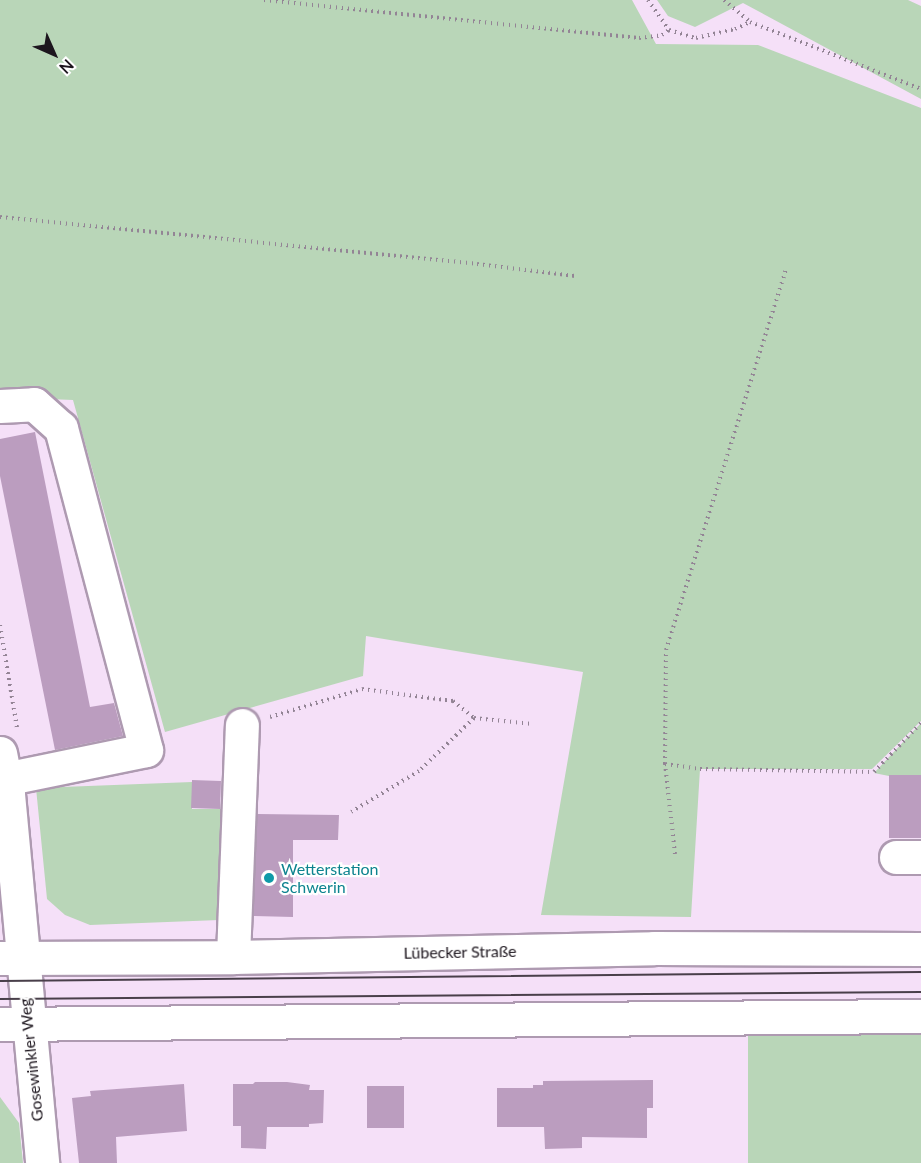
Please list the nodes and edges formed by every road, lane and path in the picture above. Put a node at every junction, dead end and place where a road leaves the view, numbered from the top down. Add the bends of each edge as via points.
1 (264, 0) edge
2 (648, 0) edge
3 (724, 0) edge
4 (750, 22) junction
5 (669, 30) junction
6 (921, 89) edge
7 (0, 218) edge
8 (786, 269) dead end
9 (575, 276) dead end
10 (0, 406) edge
11 (474, 718) junction
12 (921, 723) edge
13 (533, 724) dead end
14 (242, 725) joint
15 (665, 764) junction
16 (2, 766) edge
17 (351, 812) dead end
18 (675, 854) dead end
19 (921, 948) edge
20 (233, 957) junction
21 (10, 958) edge
22 (921, 1016) edge
23 (14, 1024) edge
24 (42, 1163) edge

1 - 5 path via 639,38 662,35
2 - 5 path
3 - 4 path
4 - 5 path via 696,38
4 - 6 path
7 - 9 path
8 - 15 path via 666,650
10 - 16 street via 34,404 61,428 146,750
11 - 13 path
11 - 14 path via 453,701 362,689
11 - 17 path via 419,771
12 - 15 path via 874,772 700,769
14 - 20 street
15 - 18 path
16 - 21 street, Gosewinkler Weg
19 - 20 street, Lübecker Straße via 654,948
20 - 21 street, Lübecker Straße
21 - 23 street, Gosewinkler Weg
22 - 23 street
23 - 24 street, Gosewinkler Weg

